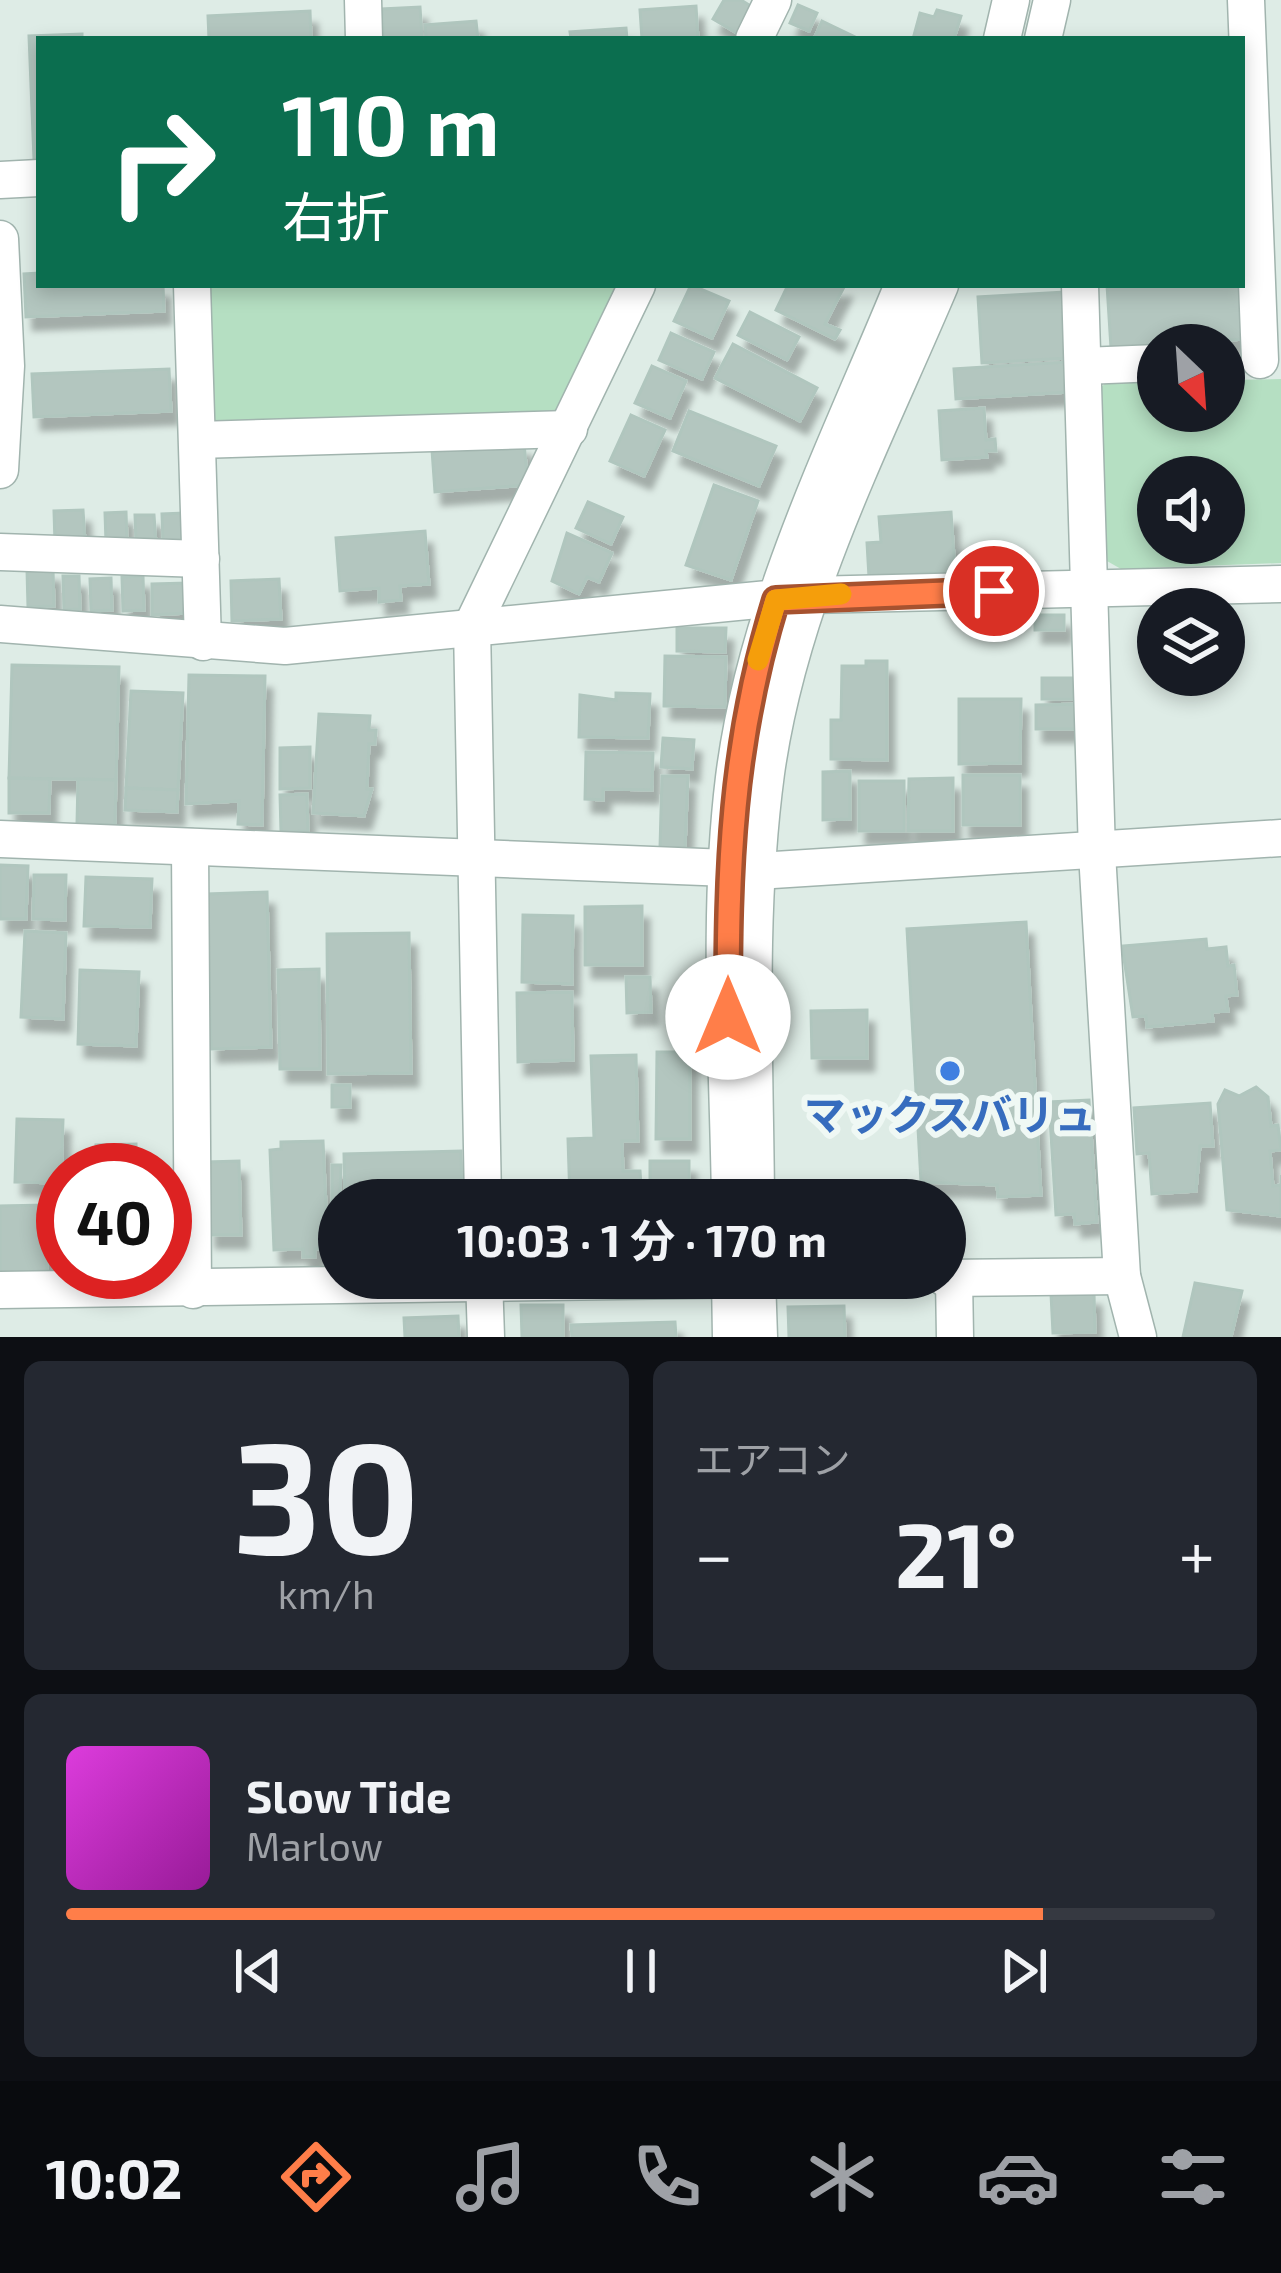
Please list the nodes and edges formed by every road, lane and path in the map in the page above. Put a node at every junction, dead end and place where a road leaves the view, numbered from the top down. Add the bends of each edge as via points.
1 (363, 0) edge
2 (772, 0) edge
3 (1011, 0) edge
4 (1052, 0) edge
5 (1246, 0) edge
6 (364, 36) edge
7 (755, 36) edge
8 (1003, 36) edge
9 (1044, 36) edge
10 (1266, 158) edge
11 (36, 178) edge
12 (0, 180) edge
13 (0, 239) edge
14 (192, 288) edge
15 (636, 288) edge
16 (902, 288) edge
17 (939, 288) edge
18 (1080, 288) edge
19 (1255, 360) edge
20 (1137, 364) edge
21 (1083, 366) junction
22 (569, 429) junction
23 (198, 440) junction
24 (0, 470) edge
25 (0, 552) edge
26 (201, 559) junction
27 (1281, 584) edge
28 (1087, 589) junction
29 (793, 597) junction
30 (0, 624) edge
31 (472, 626) junction
32 (203, 642) junction
33 (1281, 838) edge
34 (0, 839) edge
35 (190, 847) junction
36 (1097, 853) junction
37 (476, 860) junction
38 (742, 870) junction
39 (483, 1179) edge
40 (731, 1179) edge
41 (755, 1179) edge
42 (1123, 1276) junction
43 (966, 1278) edge
44 (318, 1286) edge
45 (0, 1290) edge
46 (193, 1290) junction
47 (485, 1299) edge
48 (730, 1299) edge
49 (758, 1299) edge
50 (952, 1299) edge
51 (486, 1337) edge
52 (731, 1337) edge
53 (759, 1337) edge
54 (955, 1337) edge
55 (1138, 1337) edge

1 - 6 street
2 - 7 street
3 - 8 street
4 - 9 street
5 - 10 street
10 - 19 street
11 - 12 street
13 - 24 street via 7,366
14 - 23 street
15 - 22 street
16 - 29 street
17 - 29 street
18 - 21 street
20 - 21 street
21 - 28 street
22 - 23 street
22 - 31 street
23 - 26 street
25 - 26 street
26 - 32 street
27 - 28 street
28 - 29 street
28 - 36 street
29 - 31 street
29 - 38 street via 754,671 734,777
30 - 32 street
31 - 32 street via 285,646
31 - 37 street
33 - 36 street
34 - 35 street
35 - 37 street
35 - 46 street
36 - 38 street
36 - 42 street
37 - 38 street
37 - 39 street
38 - 40 street
38 - 41 street
42 - 43 street
42 - 55 street
44 - 46 street
45 - 46 street
47 - 51 street
48 - 52 street
49 - 53 street
50 - 54 street

